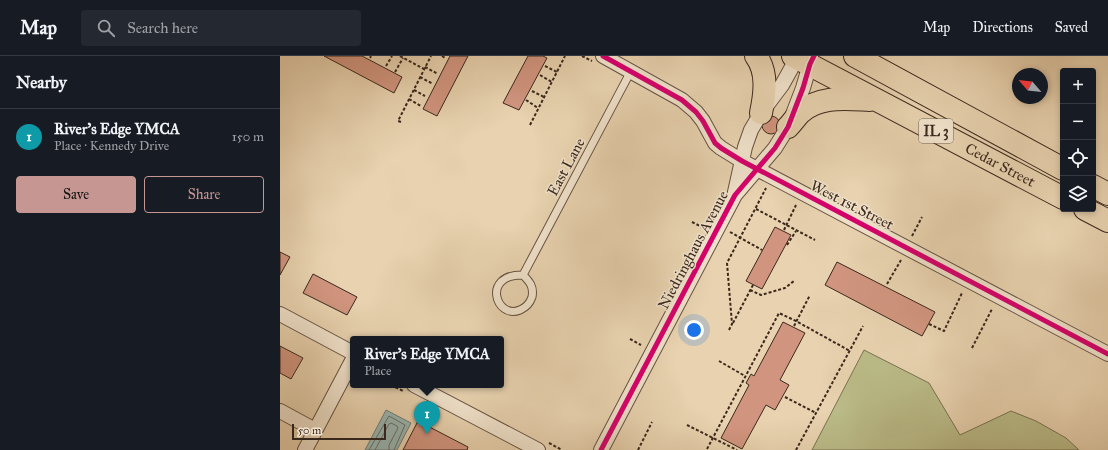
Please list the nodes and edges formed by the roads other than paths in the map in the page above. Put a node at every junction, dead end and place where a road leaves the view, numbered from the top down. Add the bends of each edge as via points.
1 (756, 56) edge
2 (855, 56) edge
3 (874, 56) edge
4 (598, 59) edge
5 (800, 60) edge
6 (631, 71) junction
7 (903, 82) junction
8 (877, 100) junction
9 (761, 113) junction
10 (788, 127) junction
11 (742, 161) junction
12 (1060, 167) edge
13 (756, 169) junction
14 (1096, 188) edge
15 (1108, 194) edge
16 (735, 195) junction
17 (1060, 196) edge
18 (1091, 212) edge
19 (1108, 221) edge
20 (523, 275) junction
21 (280, 314) edge
22 (350, 351) edge
23 (1108, 354) edge
24 (350, 365) edge
25 (420, 388) edge
26 (280, 411) edge
27 (315, 430) junction
28 (305, 450) edge
29 (538, 450) edge
30 (601, 450) edge

1 - 9 highway via 763,72 765,86
2 - 7 highway, Cedar Street / IL 3
3 - 7 highway
4 - 6 street, West 1st Street
5 - 8 highway, Cedar Street / IL 3
5 - 9 street, Niedringhaus Avenue
5 - 10 street, Niedringhaus Avenue via 803,88
6 - 11 street, West 1st Street via 682,100 700,117 715,143
6 - 20 lane, East Lane
7 - 12 highway, Cedar Street / IL 3
8 - 10 highway via 840,98 819,101 801,112
8 - 17 highway, Cedar Street / IL 3
9 - 11 street, Niedringhaus Avenue via 751,130
10 - 13 street, Niedringhaus Avenue via 775,148
11 - 13 street, West 1st Street
11 - 16 street, Niedringhaus Avenue
13 - 16 street, Niedringhaus Avenue
13 - 23 street, West 1st Street
14 - 15 highway
16 - 30 street, Niedringhaus Avenue
18 - 19 highway
20 - 20 lane via 512,275 501,281 496,289 497,299 502,307 516,312 531,302 531,282
21 - 22 street
24 - 27 street
25 - 29 street
26 - 27 street
27 - 28 street

